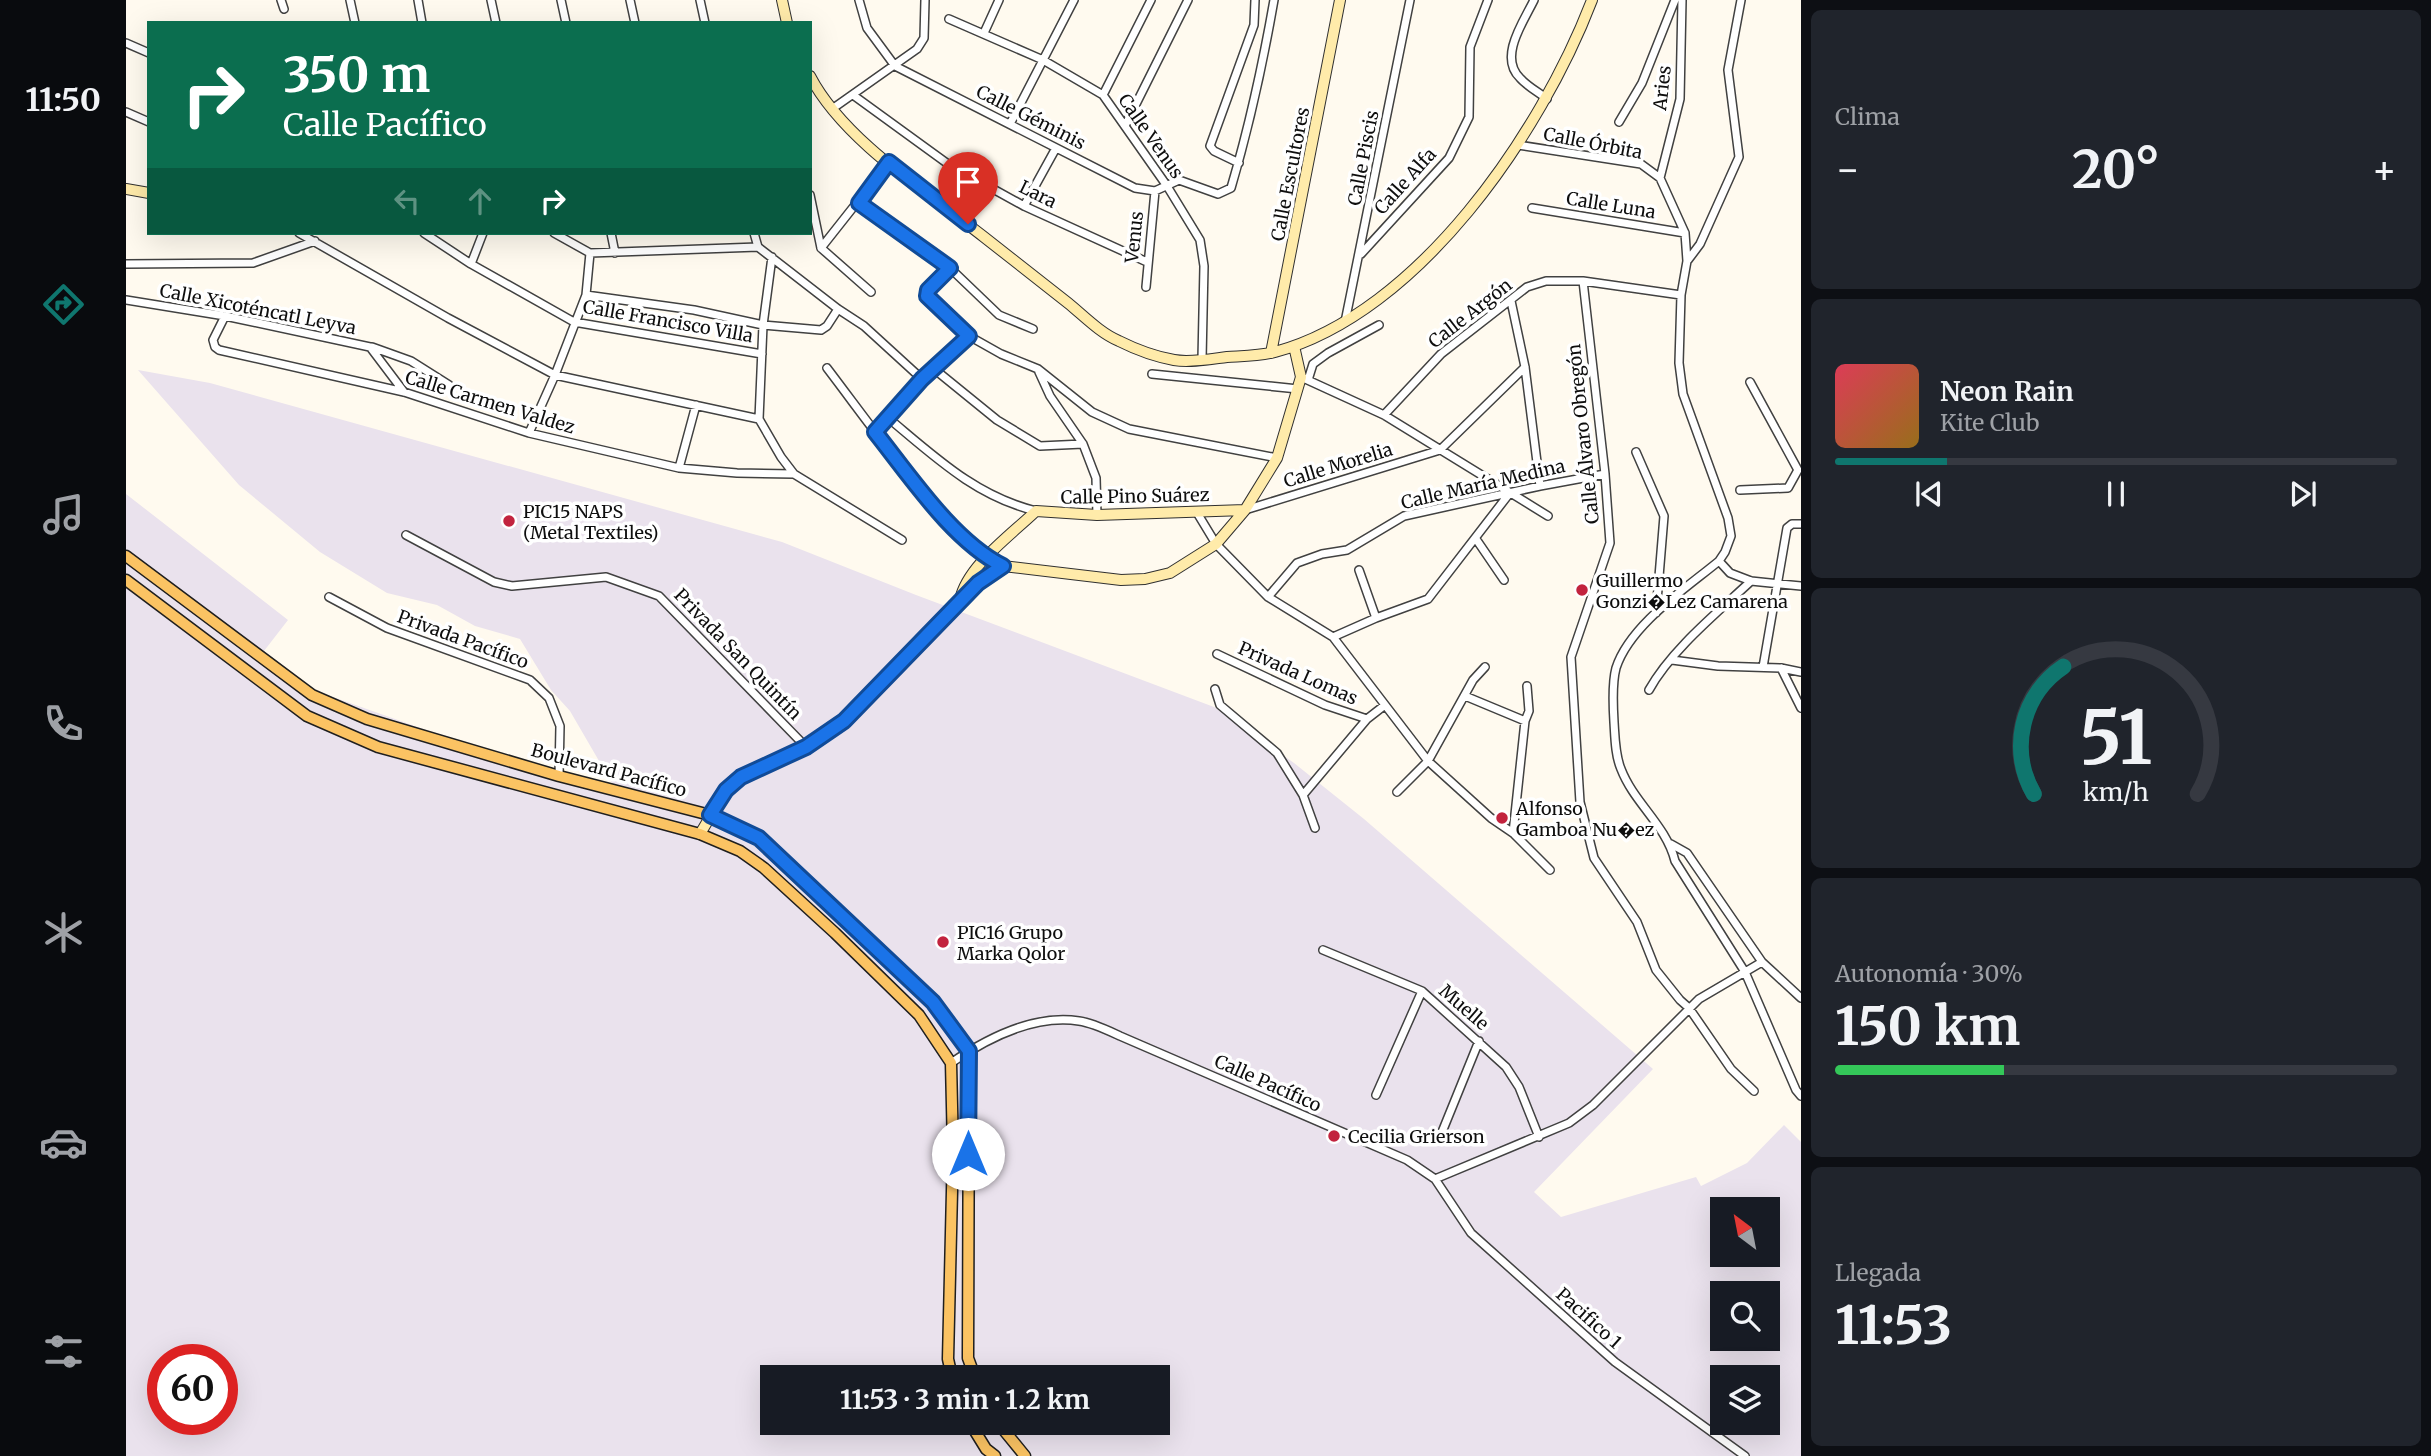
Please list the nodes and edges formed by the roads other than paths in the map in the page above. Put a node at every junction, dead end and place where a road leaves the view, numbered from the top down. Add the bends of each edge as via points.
1 (281, 0) edge
2 (350, 0) edge
3 (418, 0) edge
4 (491, 0) edge
5 (561, 0) edge
6 (630, 0) edge
7 (699, 0) edge
8 (782, 0) edge
9 (859, 0) edge
10 (925, 0) edge
11 (999, 0) edge
12 (1074, 0) edge
13 (1151, 0) edge
14 (1188, 0) edge
15 (1255, 0) edge
16 (1274, 0) edge
17 (1340, 0) edge
18 (1410, 0) edge
19 (1488, 0) edge
20 (1534, 0) edge
21 (1592, 0) edge
22 (1675, 0) edge
23 (1682, 0) edge
24 (1741, 0) edge
25 (284, 9) dead end
26 (949, 19) dead end
27 (355, 21) edge
28 (422, 21) edge
29 (496, 21) edge
30 (566, 21) edge
31 (635, 21) edge
32 (704, 21) edge
33 (787, 21) edge
34 (984, 33) junction
35 (1249, 39) junction
36 (126, 43) edge
37 (1266, 45) junction
38 (147, 51) edge
39 (1043, 60) junction
40 (895, 66) junction
41 (812, 81) edge
42 (853, 95) junction
43 (1103, 95) junction
44 (1547, 99) junction
45 (832, 109) junction
46 (126, 112) edge
47 (147, 121) edge
48 (1619, 122) dead end
49 (1010, 124) junction
50 (1125, 126) junction
51 (1518, 145) junction
52 (1056, 148) junction
53 (889, 162) junction
54 (1238, 163) junction
55 (1660, 178) junction
56 (1167, 186) junction
57 (126, 189) edge
58 (1155, 191) junction
59 (147, 193) edge
60 (859, 203) junction
61 (812, 205) edge
62 (1024, 206) junction
63 (1532, 208) dead end
64 (1685, 233) junction
65 (303, 235) edge
66 (427, 235) edge
67 (482, 235) edge
68 (558, 235) edge
69 (611, 235) edge
70 (755, 235) edge
71 (315, 241) junction
72 (758, 247) junction
73 (821, 248) junction
74 (590, 253) junction
75 (615, 253) junction
76 (1359, 256) junction
77 (772, 257) junction
78 (1687, 261) junction
79 (1147, 262) junction
80 (126, 264) edge
81 (471, 264) junction
82 (950, 268) junction
83 (1583, 281) junction
84 (1146, 287) dead end
85 (871, 292) dead end
86 (586, 295) junction
87 (1681, 295) junction
88 (126, 300) edge
89 (1511, 301) junction
90 (838, 309) junction
91 (225, 316) junction
92 (574, 322) junction
93 (1345, 323) junction
94 (763, 325) junction
95 (1379, 326) dead end
96 (1033, 329) dead end
97 (969, 336) junction
98 (370, 346) junction
99 (1294, 346) junction
100 (1271, 353) junction
101 (762, 354) junction
102 (1202, 359) junction
103 (1525, 367) junction
104 (827, 368) dead end
105 (933, 368) junction
106 (1038, 369) junction
107 (1152, 374) dead end
108 (555, 375) junction
109 (922, 379) junction
110 (1305, 379) junction
111 (1750, 382) dead end
112 (449, 385) dead end
113 (1298, 389) junction
114 (404, 392) junction
115 (696, 405) junction
116 (1384, 415) junction
117 (887, 417) junction
118 (759, 419) junction
119 (875, 432) junction
120 (529, 433) junction
121 (1083, 444) junction
122 (1440, 450) junction
123 (1636, 452) dead end
124 (1277, 458) junction
125 (679, 468) junction
126 (1800, 470) edge
127 (794, 474) junction
128 (1605, 474) junction
129 (1540, 486) junction
130 (1740, 490) dead end
131 (1509, 493) junction
132 (1245, 510) junction
133 (1196, 511) junction
134 (1036, 512) junction
135 (1097, 515) junction
136 (1548, 516) dead end
137 (1801, 524) edge
138 (406, 535) dead end
139 (1476, 539) junction
140 (902, 540) dead end
141 (1216, 544) junction
142 (126, 556) edge
143 (986, 558) junction
144 (1718, 561) junction
145 (1003, 566) junction
146 (1359, 570) dead end
147 (126, 580) edge
148 (1504, 580) dead end
149 (1751, 581) junction
150 (1779, 583) junction
151 (1801, 586) edge
152 (329, 597) dead end
153 (1268, 597) junction
154 (960, 601) junction
155 (1656, 612) junction
156 (1376, 618) junction
157 (1334, 637) junction
158 (1217, 654) dead end
159 (1672, 660) junction
160 (1485, 667) dead end
161 (1763, 667) junction
162 (1781, 668) junction
163 (1801, 672) edge
164 (1527, 686) dead end
165 (1215, 689) dead end
166 (1649, 690) dead end
167 (1465, 696) junction
168 (1385, 705) junction
169 (1801, 708) edge
170 (1367, 719) junction
171 (1525, 721) junction
172 (806, 747) junction
173 (1428, 761) junction
174 (559, 776) junction
175 (1397, 792) dead end
176 (1303, 795) junction
177 (710, 815) junction
178 (1315, 828) dead end
179 (1513, 833) junction
180 (701, 834) junction
181 (1671, 844) junction
182 (1550, 870) dead end
183 (1323, 950) dead end
184 (1762, 962) junction
185 (1745, 972) junction
186 (1422, 991) junction
187 (1801, 998) edge
188 (1689, 1008) junction
189 (1479, 1041) junction
190 (969, 1051) junction
191 (951, 1063) junction
192 (1754, 1091) dead end
193 (1376, 1094) dead end
194 (1801, 1096) edge
195 (1440, 1137) dead end
196 (1539, 1137) junction
197 (1434, 1179) junction
198 (949, 1365) edge
199 (971, 1365) edge
200 (977, 1435) edge
201 (1008, 1435) edge
202 (995, 1456) edge
203 (1025, 1456) edge
204 (1745, 1456) edge

1 - 25 street
2 - 27 street
3 - 28 street
4 - 29 street
5 - 30 street
6 - 31 street
7 - 32 street
8 - 33 main road
9 - 40 street, Calle Géminis via 867,28
10 - 40 street via 924,38
11 - 34 street
12 - 39 street
13 - 43 street
14 - 50 street
15 - 35 street
16 - 37 street
17 - 100 main road, Calle Escultores
18 - 76 street, Calle Piscis
19 - 76 street, Calle Alfa via 1470,47 1469,117 1449,158
20 - 44 street via 1513,45 1511,60 1517,76
21 - 44 main road
22 - 48 street via 1643,83
23 - 55 street, Aries via 1680,99
24 - 78 street via 1728,70 1739,157 1700,244
26 - 34 street, Calle Venus
34 - 39 street, Calle Venus
35 - 37 street
35 - 54 street via 1210,146
36 - 38 street
37 - 54 street
39 - 43 street, Calle Venus
39 - 49 street
40 - 42 street
40 - 49 street, Calle Géminis
41 - 45 main road
42 - 45 street
42 - 62 street, Lara via 948,164
43 - 50 street, Calle Venus
44 - 51 main road
45 - 53 main road
46 - 47 street
49 - 52 street, Calle Géminis
50 - 56 street, Calle Venus
51 - 55 street, Calle Órbita via 1641,164
51 - 93 main road via 1471,209 1404,277
52 - 58 street, Calle Géminis via 1135,188
52 - 62 street
53 - 60 street
53 - 102 main road via 1118,341 1175,361
54 - 56 street via 1231,188 1224,192 1217,194 1179,180
55 - 64 street
56 - 58 street
56 - 102 street, Calle Venus via 1200,240 1204,266
57 - 59 main road
58 - 79 street, Venus
60 - 73 street
60 - 82 street
61 - 73 street
62 - 79 street, Lara
63 - 64 street, Calle Luna
64 - 78 street
65 - 71 street
66 - 81 street, Calle Francisco Villa
67 - 81 street
68 - 74 street
69 - 75 street
70 - 72 street
71 - 80 street via 253,263
71 - 108 street
72 - 75 street
72 - 77 street
73 - 85 street
74 - 75 street
74 - 86 street
76 - 93 street, Calle Piscis
77 - 90 street
77 - 94 street
78 - 87 street
79 - 84 street, Venus
81 - 92 street, Calle Francisco Villa
82 - 96 street via 999,315
82 - 97 street via 927,296
83 - 87 street, Calle Argón
83 - 89 street, Calle Argón via 1546,281 1527,287
83 - 128 street, Calle Álvaro Obregón
86 - 92 street
86 - 94 street
87 - 144 street via 1683,394 1720,490 1731,537
88 - 91 street, Calle Xicoténcatl Leyva
89 - 103 street
89 - 116 street, Calle Argón via 1441,354
90 - 94 street via 821,330
90 - 109 street via 864,326
91 - 98 street, Calle Xicoténcatl Leyva
91 - 114 street, Calle Carmen Valdez via 213,340 219,350
92 - 101 street, Calle Francisco Villa
92 - 108 street
93 - 99 main road
94 - 101 street
95 - 110 street via 1328,353 1313,364
97 - 105 street
97 - 106 street
98 - 112 street via 411,361
98 - 114 street, Calle Xicoténcatl Leyva
99 - 100 main road
99 - 110 main road
100 - 102 main road
101 - 118 street
103 - 122 street
103 - 129 street
104 - 119 street
105 - 109 street
105 - 121 street via 997,420 1040,446
106 - 121 street via 1050,396
106 - 124 street via 1092,412 1129,429
107 - 113 street
108 - 115 street
108 - 120 street
109 - 117 street
110 - 113 main road
110 - 116 street
111 - 126 street
113 - 124 main road
114 - 120 street, Calle Carmen Valdez
115 - 118 street
115 - 125 street
116 - 122 street
117 - 119 street
117 - 134 street, Calle Pino Suárez via 962,479
118 - 127 street
119 - 143 street via 918,487
120 - 125 street, Calle Carmen Valdez
121 - 135 street via 1096,478
122 - 131 street
122 - 132 street, Calle Morelia
123 - 155 street via 1664,516
124 - 132 main road
125 - 127 street, Calle Carmen Valdez
126 - 130 street via 1788,488
127 - 140 street
128 - 129 street, Calle María Medina
128 - 188 street, Calle Álvaro Obregón via 1610,543 1571,657 1580,802 1594,858 1644,933 1656,970
129 - 131 street, Calle María Medina
131 - 136 street
131 - 139 street
131 - 153 street, Calle María Medina via 1404,516 1347,550 1297,563
132 - 133 main road, Calle Pino Suárez
132 - 141 main road
133 - 135 main road, Calle Pino Suárez
133 - 141 street
134 - 135 main road, Calle Pino Suárez
134 - 143 main road
137 - 150 street via 1789,525
138 - 172 street, Privada San Quintín via 494,582 512,586 606,576 659,596
139 - 148 street
139 - 156 street via 1428,599
141 - 145 main road via 1170,573 1145,579
141 - 153 street
142 - 174 main road, Boulevard Pacífico via 312,695 367,719
143 - 145 street
143 - 154 main road via 962,588
144 - 149 street via 1730,573
144 - 155 street
145 - 154 main road
146 - 156 street
147 - 180 main road via 307,716 378,747
149 - 150 street
149 - 159 street
150 - 151 street
150 - 161 street
152 - 174 street, Privada Pacífico via 387,628 530,680 549,698 560,726
153 - 157 street
154 - 172 main road via 844,721
155 - 181 street via 1627,646 1616,670 1615,733 1621,769
156 - 157 street
157 - 168 street
158 - 170 street, Privada Lomas via 1325,705
159 - 161 street
159 - 166 street
160 - 167 street
161 - 162 street
162 - 163 street
162 - 169 street
164 - 171 street
165 - 176 street via 1220,705 1276,753
167 - 171 street
167 - 173 street
168 - 170 street
168 - 173 street
170 - 176 street
171 - 179 street
172 - 177 main road via 741,777
173 - 175 street
173 - 179 street
174 - 177 main road, Boulevard Pacífico
176 - 178 street
177 - 180 main road
177 - 190 main road, Boulevard Pacífico via 759,838 779,856 933,1002
179 - 182 street
180 - 191 main road via 740,850 835,933 919,1015
181 - 184 street via 1687,852
181 - 185 street via 1675,861
183 - 186 street, Muelle
184 - 185 street
184 - 187 street
185 - 188 street
185 - 194 street
186 - 189 street, Muelle
186 - 193 street
188 - 192 street, Calle Álvaro Obregón via 1731,1069
188 - 196 street via 1593,1105 1569,1124
189 - 195 street
189 - 196 street, Muelle via 1519,1087
190 - 191 street, Calle Pacífico
190 - 197 street, Calle Pacífico via 1015,1029 1043,1022 1089,1024 1383,1149
190 - 199 main road
191 - 198 main road
196 - 197 street
197 - 204 street, Pacifico 1 via 1471,1233 1510,1269 1615,1362
200 - 202 main road
201 - 203 main road

